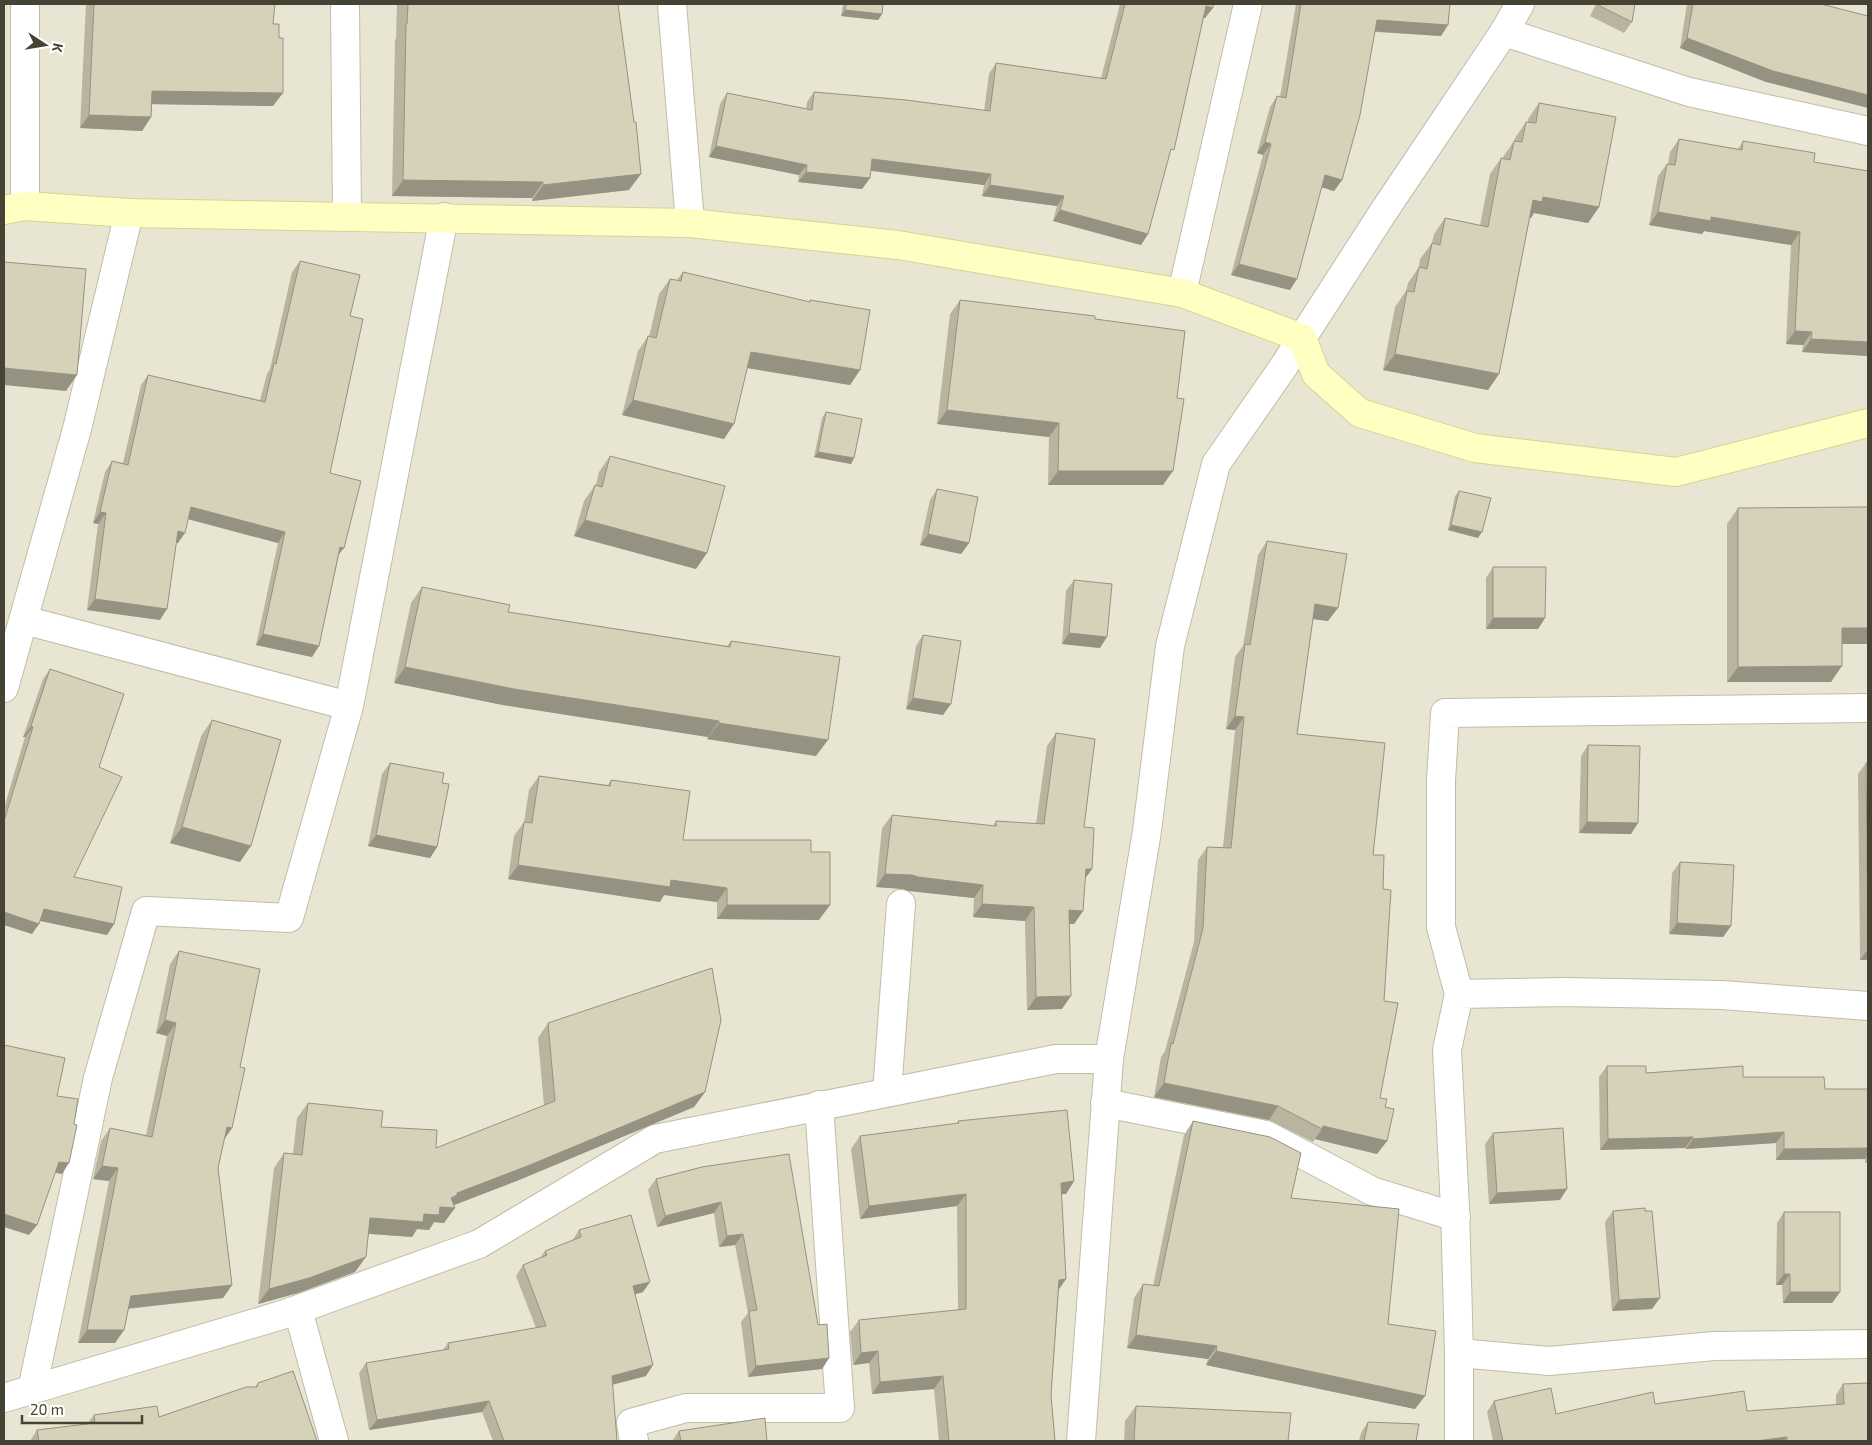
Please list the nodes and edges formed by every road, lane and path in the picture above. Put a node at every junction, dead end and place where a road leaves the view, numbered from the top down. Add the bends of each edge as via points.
1 (25, 4) edge
2 (345, 4) edge
3 (672, 4) edge
4 (1248, 4) edge
5 (1520, 4) edge
6 (1504, 32) junction
7 (1868, 130) edge
8 (14, 208) edge
9 (129, 212) junction
10 (444, 217) junction
11 (347, 218) junction
12 (690, 223) junction
13 (1182, 293) junction
14 (1302, 338) junction
15 (1868, 423) edge
16 (24, 620) junction
17 (4, 688) edge
18 (349, 706) junction
19 (1868, 708) edge
20 (901, 904) dead end
21 (1459, 994) junction
22 (1868, 1006) edge
23 (1109, 1059) junction
24 (886, 1092) junction
25 (1105, 1103) junction
26 (819, 1105) junction
27 (1456, 1217) junction
28 (298, 1310) junction
29 (1868, 1344) edge
30 (1459, 1353) junction
31 (32, 1390) junction
32 (4, 1398) edge
33 (334, 1441) edge
34 (634, 1441) edge
35 (1081, 1441) edge
36 (1459, 1441) edge

1 - 8 street
2 - 11 street
3 - 12 street
4 - 13 street
5 - 6 street
6 - 7 street via 1689,92
6 - 14 street
8 - 9 main road
9 - 11 main road
9 - 16 street via 77,429
10 - 11 main road
10 - 12 main road
10 - 18 street
12 - 13 main road via 898,245
13 - 14 main road
14 - 15 main road via 1316,374 1360,413 1474,448 1676,472
14 - 23 street via 1216,464 1170,646 1147,831
16 - 17 street
16 - 18 street
18 - 31 street via 289,918 146,911 98,1078
19 - 21 street via 1445,713 1441,780 1441,927
20 - 24 street
21 - 22 street via 1722,995
21 - 27 street via 1447,1050
23 - 24 street via 1056,1059
23 - 25 street
24 - 26 street
25 - 27 street via 1266,1135 1372,1191
25 - 35 street
26 - 28 street via 655,1140 478,1244
26 - 34 street via 840,1408 686,1408 631,1423
27 - 30 street
28 - 31 street
28 - 33 street
29 - 30 street via 1714,1346 1549,1361
30 - 36 street
31 - 32 street

